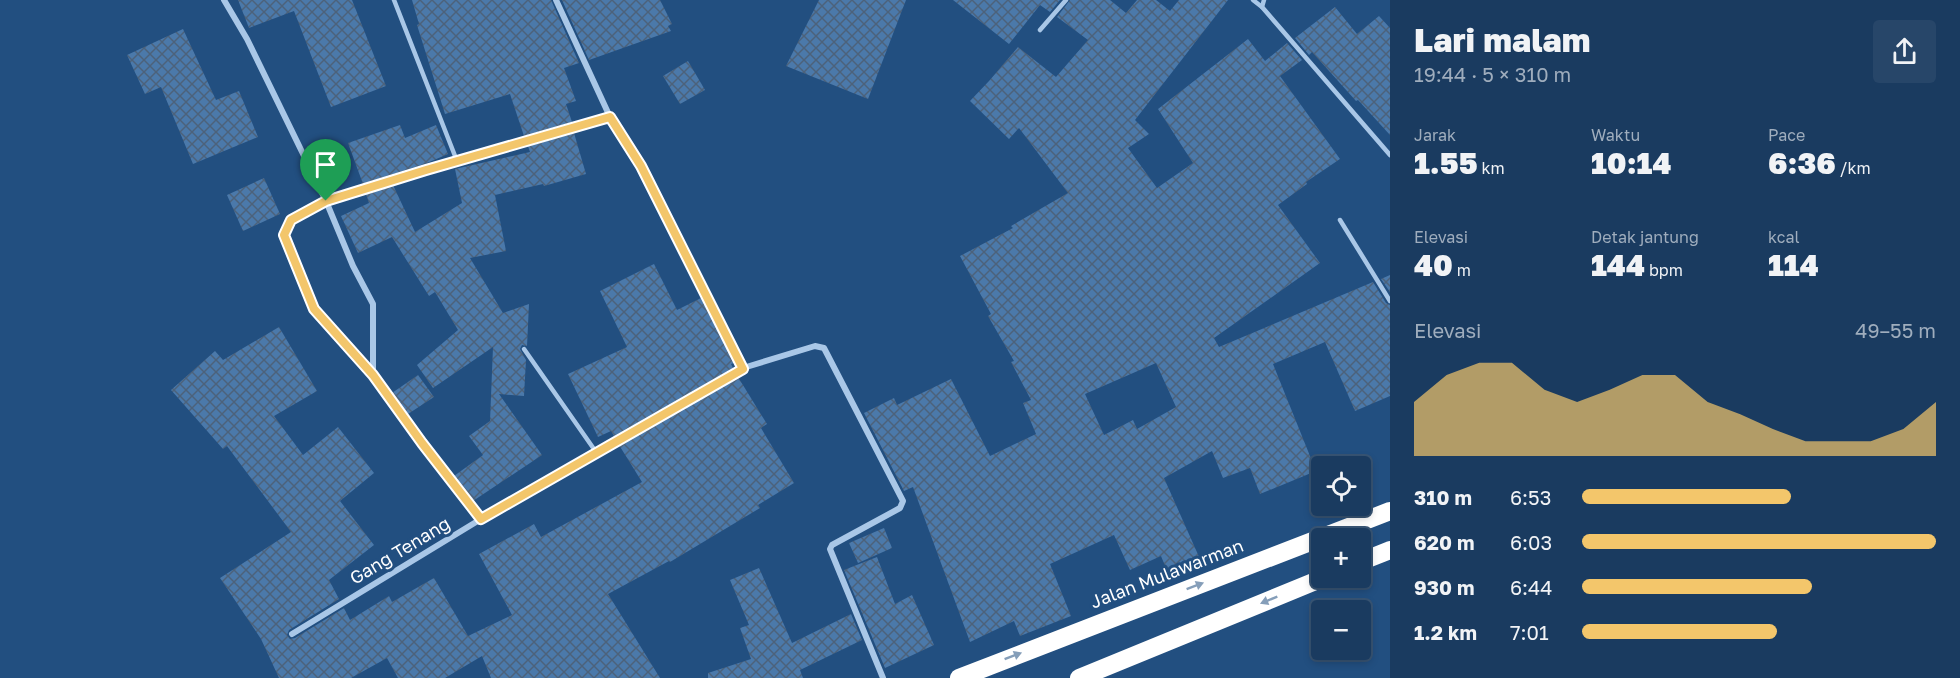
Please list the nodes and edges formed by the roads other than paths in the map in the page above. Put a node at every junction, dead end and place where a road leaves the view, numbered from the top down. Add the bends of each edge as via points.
1 (224, 0) edge
2 (394, 0) edge
3 (556, 0) edge
4 (1066, 0) edge
5 (1253, 0) edge
6 (1264, 0) edge
7 (1262, 7) junction
8 (1040, 30) dead end
9 (610, 117) junction
10 (1390, 155) edge
11 (457, 161) junction
12 (326, 201) junction
13 (1340, 220) dead end
14 (1390, 302) edge
15 (524, 349) dead end
16 (743, 369) junction
17 (373, 375) junction
18 (596, 452) junction
19 (1390, 511) edge
20 (481, 519) junction
21 (1390, 550) edge
22 (1371, 558) edge
23 (1311, 583) edge
24 (292, 634) dead end
25 (883, 678) edge
26 (959, 678) edge
27 (1079, 678) edge

1 - 12 street
2 - 11 lane
3 - 9 street
4 - 8 lane
5 - 7 lane
6 - 7 lane
7 - 10 lane
9 - 11 street
9 - 16 street via 641,166
11 - 12 street
12 - 17 street via 373,304
12 - 17 street via 291,220 284,235 314,309
13 - 14 lane
15 - 18 lane
16 - 18 street, Gang Tenang
16 - 25 street, Gang Tenang via 815,346 824,348 903,501 900,508 830,549
17 - 20 street
18 - 20 street, Gang Tenang
26 -> 19 highway, Jalan Mulawarman
20 - 24 street, Gang Tenang
21 - 22 highway
23 -> 27 highway

